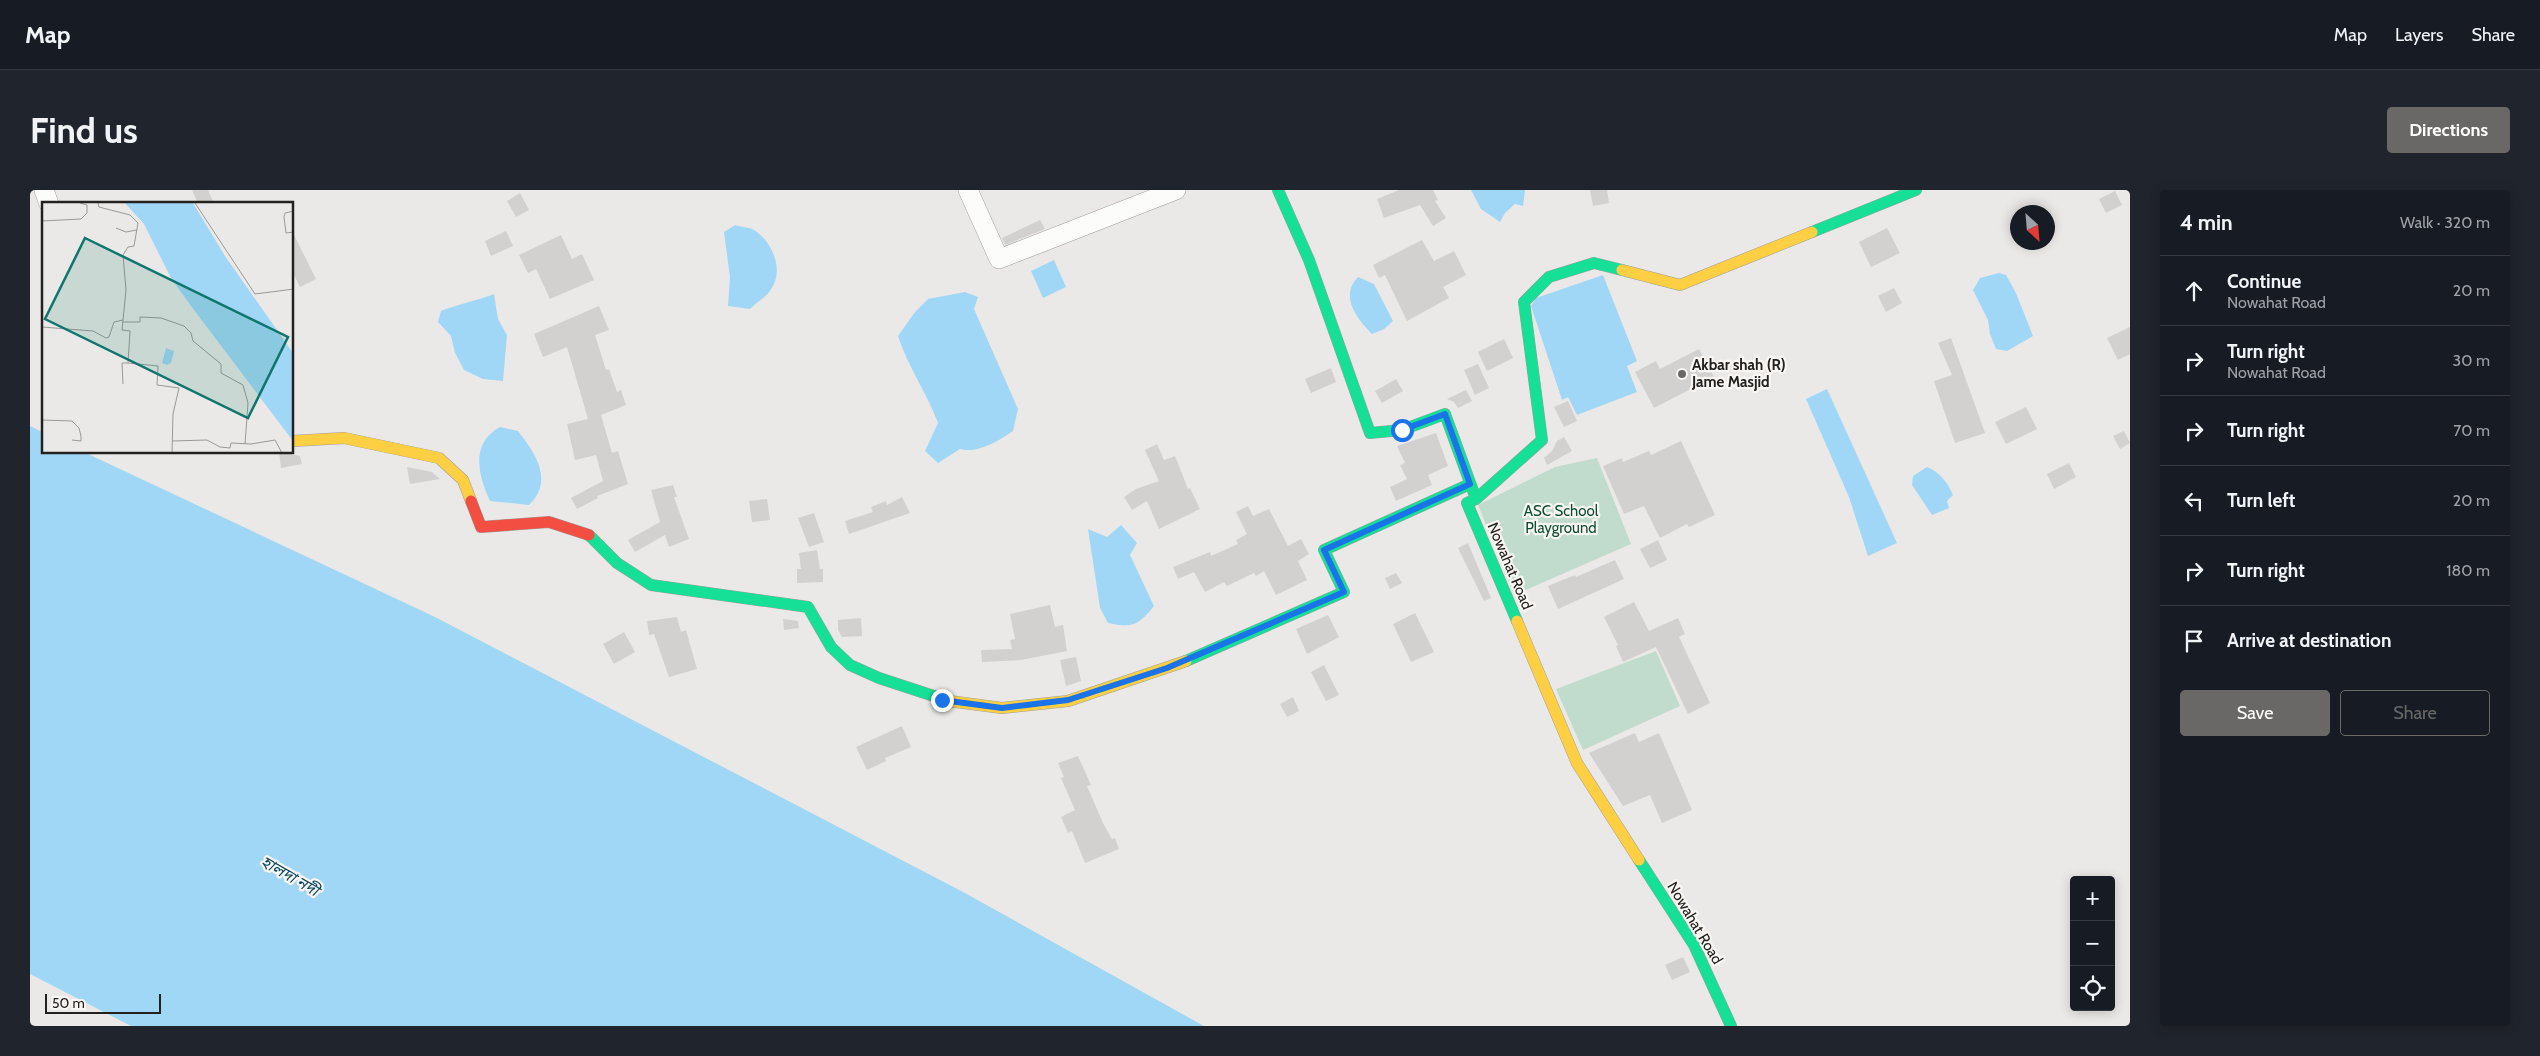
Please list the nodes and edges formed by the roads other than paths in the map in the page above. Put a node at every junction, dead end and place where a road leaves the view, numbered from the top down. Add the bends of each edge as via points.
1 (44, 190) edge
2 (968, 190) edge
3 (1176, 190) edge
4 (1278, 190) edge
5 (1916, 190) edge
6 (48, 202) edge
7 (294, 441) edge
8 (1470, 484) junction
9 (1476, 499) junction
10 (1731, 1026) edge

1 - 6 street
2 - 3 street via 999,259
4 - 8 street via 1309,260 1370,433 1402,430 1445,414
5 - 9 street via 1680,285 1594,263 1549,277 1524,302 1542,440
7 - 8 street via 344,438 439,458 463,480 480,526 549,522 591,536 617,563 651,585 808,607 831,647 850,665 942,700 1002,708 1068,700 1167,668 1344,592 1324,550
8 - 9 street
9 - 10 street, Nowahat Road via 1467,503 1577,763 1694,945

